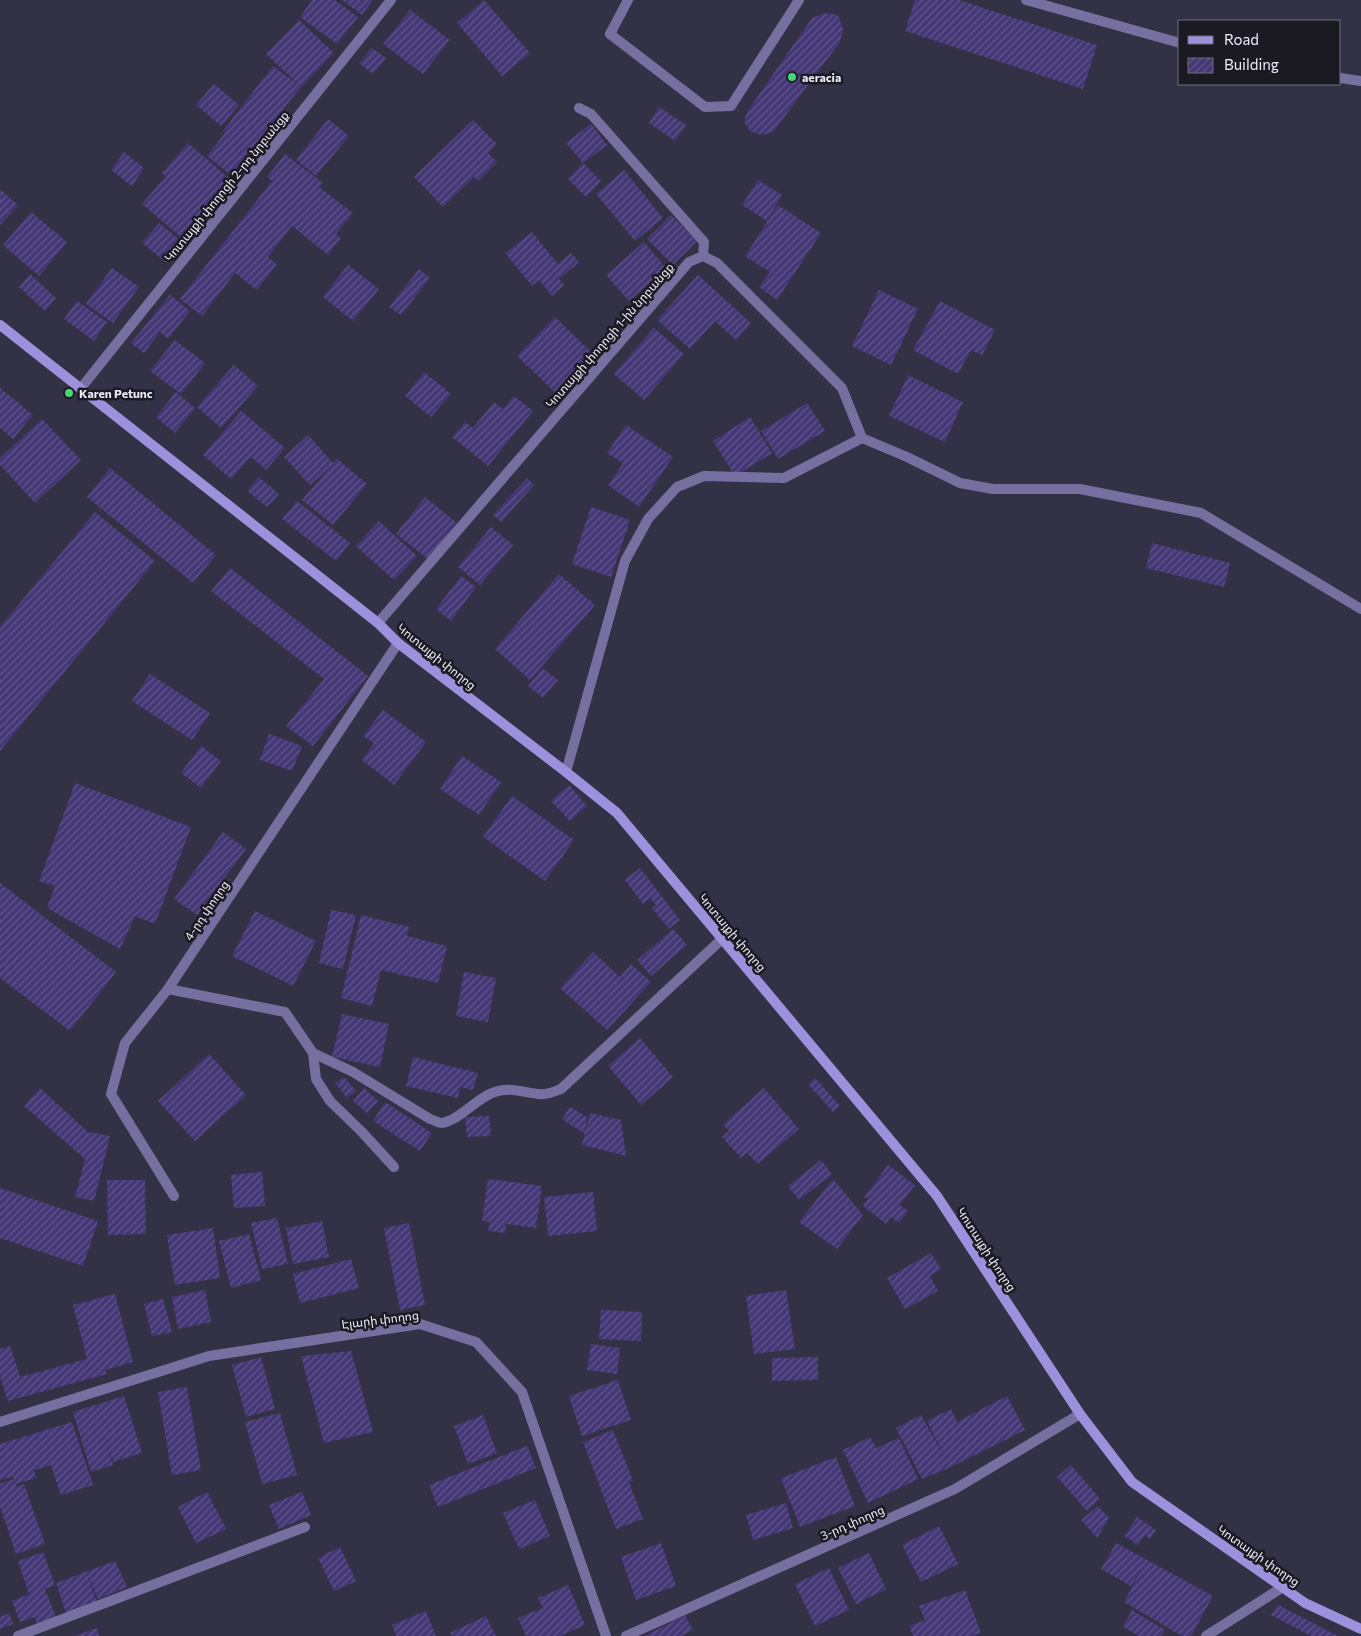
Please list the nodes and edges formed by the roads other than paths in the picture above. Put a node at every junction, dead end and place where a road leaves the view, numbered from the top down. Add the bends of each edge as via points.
1 (391, 0) edge
2 (628, 0) edge
3 (799, 0) edge
4 (1026, 0) edge
5 (1178, 42) edge
6 (1341, 78) edge
7 (1361, 81) edge
8 (579, 108) dead end
9 (703, 256) junction
10 (0, 325) edge
11 (81, 388) junction
12 (862, 438) junction
13 (1361, 609) edge
14 (378, 623) junction
15 (398, 643) junction
16 (566, 772) junction
17 (722, 939) junction
18 (168, 989) junction
19 (313, 1053) junction
20 (394, 1167) dead end
21 (174, 1196) dead end
22 (1080, 1414) junction
23 (0, 1422) edge
24 (305, 1527) dead end
25 (1284, 1588) junction
26 (1361, 1630) edge
27 (18, 1636) edge
28 (606, 1636) edge
29 (626, 1636) edge
30 (1206, 1636) edge

1 - 11 street, Կոտայքի փողոցի 2-րդ նրբանցք
2 - 3 street via 610,34 705,107 731,106
4 - 5 street
6 - 7 street
8 - 9 street via 592,114 704,242
9 - 12 street via 718,263 842,388
9 - 14 street, Կոտայքի փողոցի 1-ին նրբանցք via 689,262
10 - 11 main road, Կոտայքի փողոց
11 - 14 main road, Կոտայքի փողոց
12 - 13 street via 960,483 993,489 1080,489 1201,513
12 - 16 street via 784,478 704,476 677,487 671,493 648,519 625,561
14 - 15 main road, Կոտայքի փողոց
15 - 16 main road, Կոտայքի փողոց
15 - 18 street, 4-րդ փողոց
16 - 17 main road, Կոտայքի փողոց via 617,813
17 - 19 street via 561,1089 538,1094 501,1089 482,1096 449,1121 440,1123 430,1119 353,1072
17 - 22 main road, Կոտայքի փողոց via 937,1196
18 - 19 street via 285,1012
18 - 21 street, 4-րդ փողոց via 125,1043 111,1094
19 - 20 street via 316,1079 330,1101
22 - 25 main road, Կոտայքի փողոց via 1132,1482
22 - 29 street, 3-րդ փողոց via 955,1489
23 - 28 street, Էլարի փողոց via 209,1356 420,1324 476,1342 522,1392
24 - 27 street
25 - 26 main road, Կոտայքի փողոց via 1305,1603
25 - 30 street

